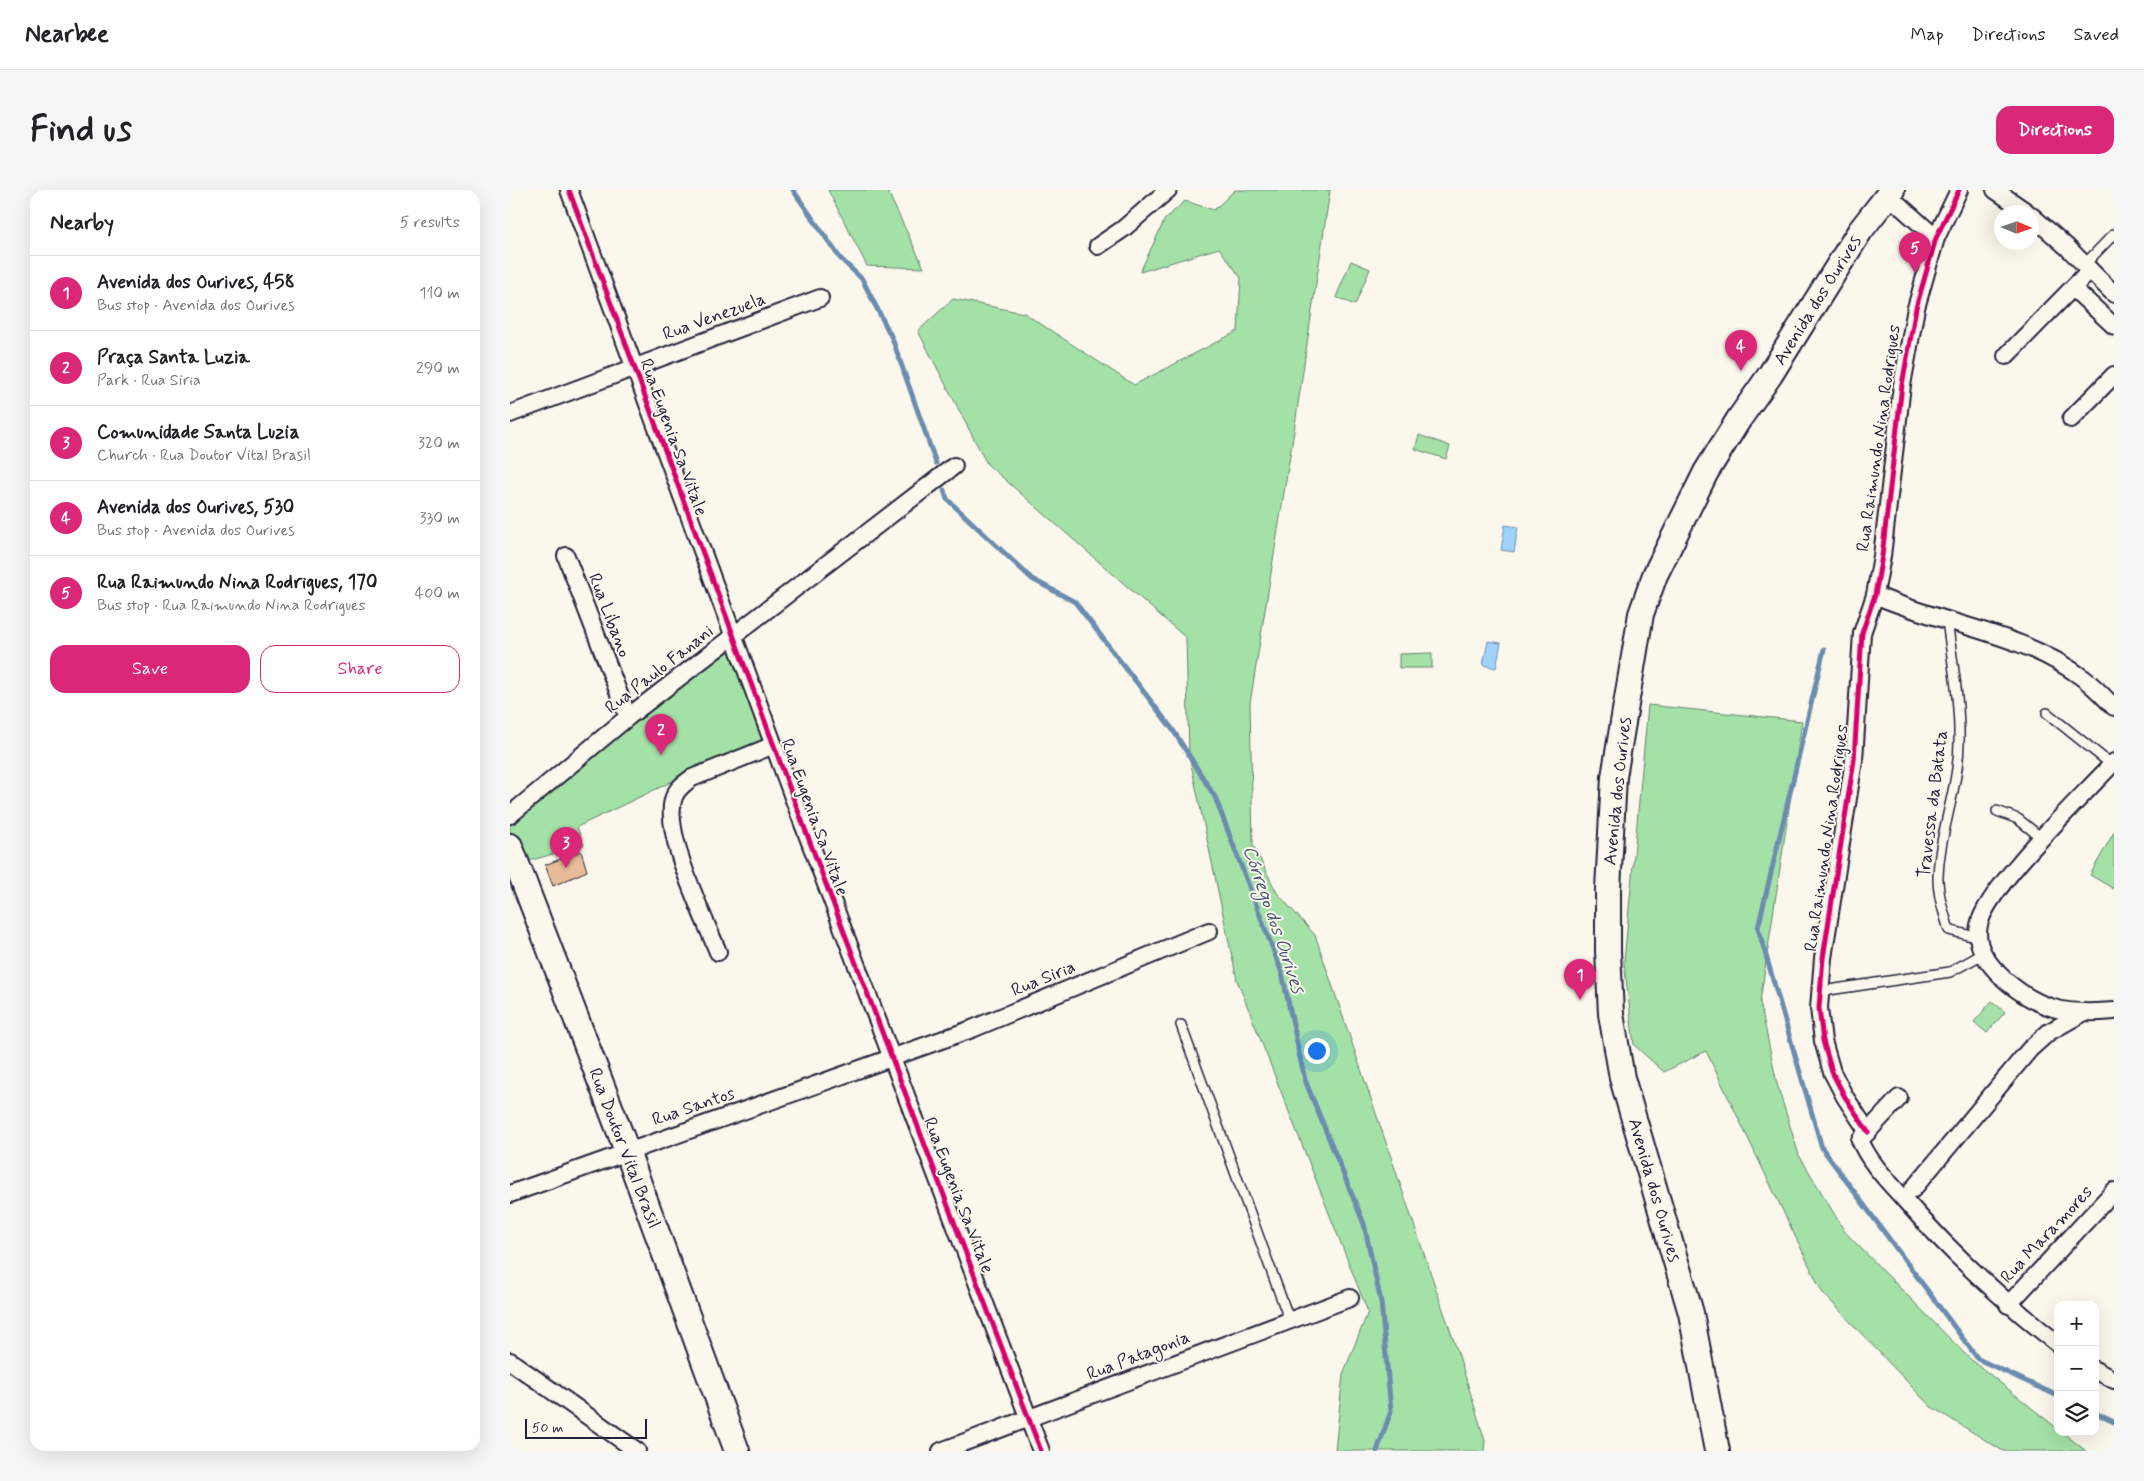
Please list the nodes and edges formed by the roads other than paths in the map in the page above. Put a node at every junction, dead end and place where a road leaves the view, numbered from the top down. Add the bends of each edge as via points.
1 (569, 190) edge
2 (1168, 190) edge
3 (1959, 190) edge
4 (1995, 190) edge
5 (1890, 192) edge
6 (2017, 205) edge
7 (2039, 222) edge
8 (2114, 234) edge
9 (1936, 238) junction
10 (1098, 246) dead end
11 (2088, 267) junction
12 (2073, 288) junction
13 (2114, 294) edge
14 (820, 298) dead end
15 (2114, 326) edge
16 (2006, 356) dead end
17 (634, 367) junction
18 (2114, 375) edge
19 (510, 414) edge
20 (2071, 419) dead end
21 (954, 466) dead end
22 (566, 556) dead end
23 (1875, 595) junction
24 (1947, 620) junction
25 (734, 637) junction
26 (2114, 707) edge
27 (2047, 713) dead end
28 (628, 717) junction
29 (774, 745) junction
30 (2113, 764) edge
31 (1997, 810) dead end
32 (510, 815) edge
33 (2043, 839) junction
34 (510, 846) edge
35 (1209, 931) dead end
36 (1981, 946) junction
37 (718, 952) dead end
38 (1822, 991) junction
39 (2114, 1011) edge
40 (2081, 1014) junction
41 (1181, 1024) dead end
42 (890, 1058) junction
43 (1899, 1098) dead end
44 (1868, 1132) junction
45 (627, 1151) junction
46 (1913, 1189) dead end
47 (2114, 1191) edge
48 (510, 1194) edge
49 (1350, 1298) dead end
50 (2008, 1305) junction
51 (1289, 1320) junction
52 (2054, 1341) edge
53 (510, 1361) edge
54 (2099, 1372) edge
55 (2114, 1380) edge
56 (1029, 1418) junction
57 (637, 1451) edge
58 (736, 1451) edge
59 (941, 1451) edge
60 (1041, 1451) edge
61 (1717, 1451) edge

1 - 17 street, Rua Eugenia Sa Vitale
2 - 10 street
3 - 9 street, Rua Raimundo Nina Rodrigues
4 - 6 street
5 - 9 street
5 - 61 main road, Avenida dos Ourives via 1860,231 1706,472 1655,575 1641,614 1614,778 1608,889 1611,1014 1622,1078 1691,1312
7 - 11 street
8 - 11 lane
9 - 23 street, Rua Raimundo Nina Rodrigues via 1916,308 1904,375
11 - 12 street
11 - 13 street
12 - 15 street
12 - 16 street
14 - 17 street, Rua Venezuela
17 - 19 street, Rua Venezuela
17 - 25 street, Rua Eugenia Sa Vitale
18 - 20 street
21 - 25 street, Rua Paulo Fanani
22 - 28 street, Rua Libano
23 - 24 street via 1909,610
23 - 38 street, Rua Raimundo Nina Rodrigues via 1862,632 1854,760 1823,958
24 - 26 street via 1989,632 2048,656 2083,678
24 - 36 lane, Travessa da Batata via 1960,742 1942,838 1938,879 1949,930
25 - 28 street, Rua Paulo Fanani
25 - 29 street, Rua Eugenia Sa Vitale
27 - 30 lane
28 - 32 street, Rua Paulo Fanani
29 - 37 street via 692,778 674,795 671,807 674,840
29 - 42 street, Rua Eugenia Sa Vitale
30 - 33 street
31 - 33 lane via 2018,818
33 - 36 street via 1988,903 1978,925
34 - 45 main road, Rua Doutor Vital Brasil
35 - 42 street, Rua Siria via 972,1029
36 - 38 lane via 1950,972
36 - 40 street via 1994,970 2016,989 2052,1009
38 - 44 street, Rua Raimundo Nina Rodrigues via 1819,1008 1823,1042 1832,1072
39 - 40 street
40 - 46 street via 2049,1032 2030,1049
41 - 51 lane
42 - 45 street, Rua Santos
42 - 56 street, Rua Eugenia Sa Vitale
43 - 44 street
44 - 50 street via 1860,1140 1875,1166 1929,1228
45 - 48 street, Rua Santos
45 - 58 main road, Rua Doutor Vital Brasil
47 - 50 street, Rua Maramores
49 - 51 street, Rua Patagonia
50 - 52 street
51 - 56 street, Rua Patagonia
53 - 57 street
54 - 55 street
56 - 59 street, Rua Patagonia
56 - 60 street, Rua Eugenia Sa Vitale

